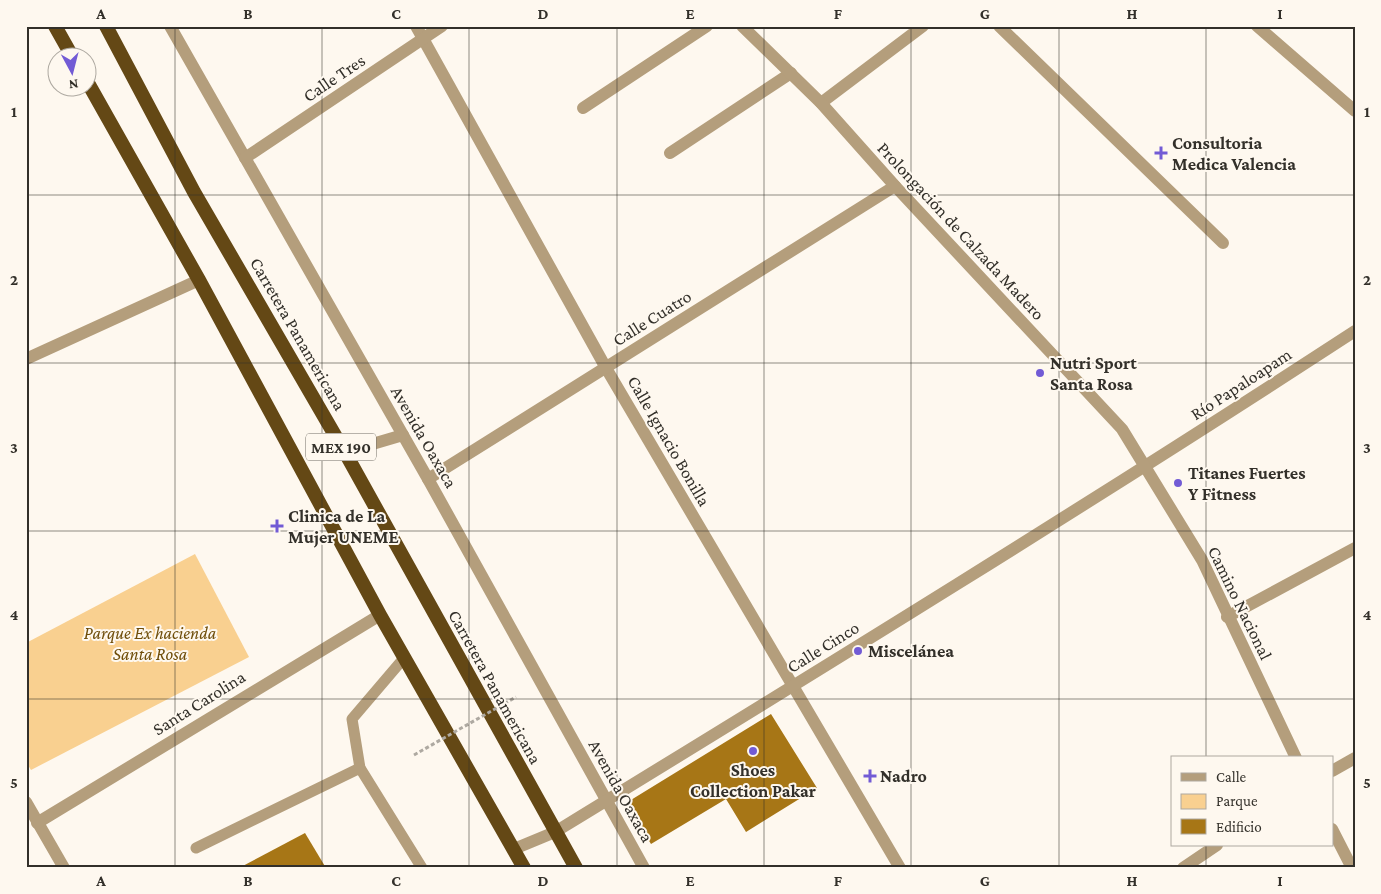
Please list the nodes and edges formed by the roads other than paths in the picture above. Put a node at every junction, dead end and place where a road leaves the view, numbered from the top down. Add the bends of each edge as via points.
1 (55, 26) edge
2 (106, 26) edge
3 (170, 26) edge
4 (416, 26) edge
5 (442, 26) edge
6 (707, 26) edge
7 (742, 26) edge
8 (923, 26) edge
9 (999, 26) edge
10 (1257, 26) edge
11 (424, 40) junction
12 (67, 48) edge
13 (791, 73) junction
14 (96, 98) edge
15 (821, 103) junction
16 (583, 108) dead end
17 (1355, 111) edge
18 (670, 153) dead end
19 (245, 158) junction
20 (895, 186) junction
21 (1223, 243) dead end
22 (199, 280) junction
23 (1355, 330) edge
24 (26, 359) edge
25 (606, 368) junction
26 (403, 435) junction
27 (347, 456) junction
28 (1146, 467) junction
29 (428, 479) junction
30 (1355, 548) edge
31 (380, 615) junction
32 (1227, 616) junction
33 (404, 658) junction
34 (792, 686) junction
35 (1295, 756) edge
36 (1355, 758) edge
37 (360, 768) junction
38 (1334, 770) edge
39 (606, 801) junction
40 (26, 802) edge
41 (37, 823) junction
42 (555, 832) junction
43 (1334, 833) edge
44 (1216, 846) edge
45 (196, 848) dead end
46 (514, 849) junction
47 (64, 868) edge
48 (422, 868) edge
49 (524, 868) edge
50 (576, 868) edge
51 (644, 868) edge
52 (900, 868) edge
53 (1183, 868) edge
54 (1352, 868) edge

1 - 12 highway
2 - 27 highway, Carretera Panamericana / MEX 190 via 194,192
3 - 19 street, Avenida Oaxaca
4 - 11 street, Calle Ignacio Bonilla
5 - 11 street, Calle Tres
6 - 16 street
7 - 13 street, Prolongación de Calzada Madero
8 - 15 street
9 - 21 street
10 - 17 street
11 - 19 street, Calle Tres
11 - 25 street, Calle Ignacio Bonilla
13 - 15 street, Prolongación de Calzada Madero
13 - 18 street
14 - 22 highway, MEX 190
15 - 20 street, Prolongación de Calzada Madero
19 - 26 street, Avenida Oaxaca
20 - 25 street, Calle Cuatro
20 - 28 street, Prolongación de Calzada Madero via 1122,429
22 - 24 street
22 - 31 highway, MEX 190
23 - 28 street, Río Papaloapam
25 - 29 street, Calle Cuatro
25 - 34 street, Calle Ignacio Bonilla
26 - 27 street
26 - 29 street, Avenida Oaxaca
27 - 42 highway, Carretera Panamericana / MEX 190
28 - 32 street, Camino Nacional via 1202,560
28 - 34 street, Calle Cinco
29 - 39 street, Avenida Oaxaca
30 - 32 street
31 - 33 highway, MEX 190
31 - 41 street, Santa Carolina
32 - 35 street, Camino Nacional
33 - 37 lane via 352,719
33 - 46 highway, MEX 190
34 - 39 street, Calle Cinco
34 - 52 street, Calle Ignacio Bonilla
36 - 38 street
37 - 45 lane
37 - 48 lane
39 - 42 street, Calle Cinco
39 - 51 street, Avenida Oaxaca
40 - 41 street
41 - 47 street
42 - 46 street, Calle Cinco
42 - 50 highway, Carretera Panamericana / MEX 190
43 - 54 street
44 - 53 street
46 - 49 highway, MEX 190

